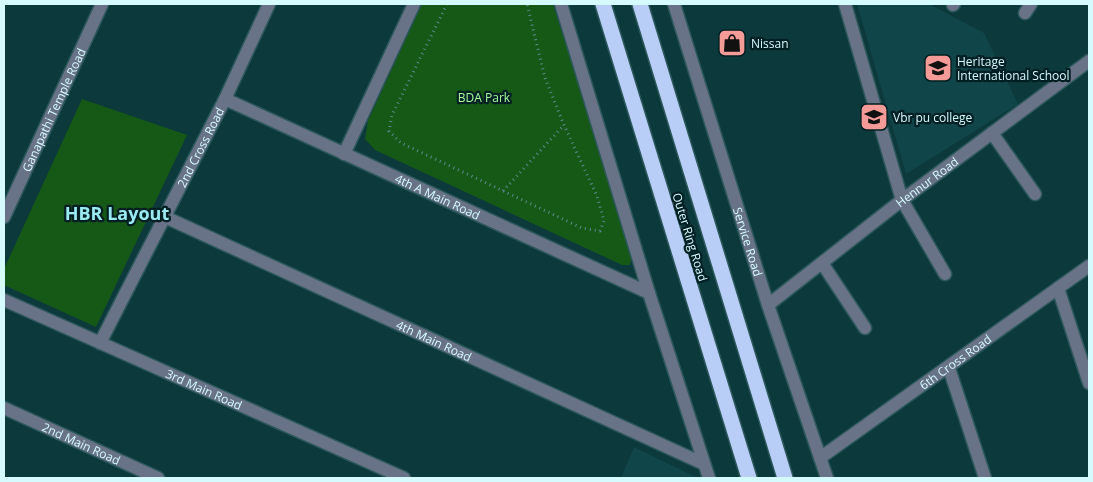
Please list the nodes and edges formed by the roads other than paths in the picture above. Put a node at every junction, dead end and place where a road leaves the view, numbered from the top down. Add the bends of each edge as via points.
1 (102, 4) edge
2 (269, 4) edge
3 (414, 4) edge
4 (562, 4) edge
5 (604, 4) edge
6 (640, 4) edge
7 (674, 4) edge
8 (845, 4) edge
9 (1089, 61) edge
10 (225, 99) junction
11 (992, 133) junction
12 (344, 154) junction
13 (1035, 194) dead end
14 (902, 200) junction
15 (4, 217) edge
16 (165, 218) junction
17 (822, 263) junction
18 (1089, 266) edge
19 (945, 274) dead end
20 (1058, 288) junction
21 (649, 293) junction
22 (4, 300) edge
23 (768, 305) junction
24 (865, 328) dead end
25 (100, 343) junction
26 (948, 368) junction
27 (1089, 382) edge
28 (4, 408) edge
29 (820, 458) junction
30 (704, 464) junction
31 (158, 478) edge
32 (404, 478) edge
33 (709, 478) edge
34 (749, 478) edge
35 (785, 478) edge
36 (827, 478) edge
37 (985, 478) edge

1 - 15 street, Ganapathi Temple Road
2 - 10 street, 2nd Cross Road
3 - 12 street
4 - 21 street
5 - 34 highway, Outer Ring Road
6 - 35 highway, Outer Ring Road
7 - 23 street, Service Road
8 - 14 street
9 - 11 street, Hennur Road
10 - 12 street, 4th A Main Road
10 - 16 street, 2nd Cross Road
11 - 13 street
11 - 14 street, Hennur Road
12 - 21 street, 4th A Main Road
14 - 17 street, Hennur Road
14 - 19 street
16 - 25 street, 2nd Cross Road
16 - 30 street, 4th Main Road
17 - 23 street, Hennur Road
17 - 24 street
18 - 20 street, 6th Cross Road
20 - 26 street, 6th Cross Road
20 - 27 street
21 - 30 street
22 - 25 street, 3rd Main Road
23 - 29 street, Service Road
25 - 32 street, 3rd Main Road
26 - 29 street, 6th Cross Road
26 - 37 street
28 - 31 street, 2nd Main Road
29 - 36 street, Service Road
30 - 33 street

